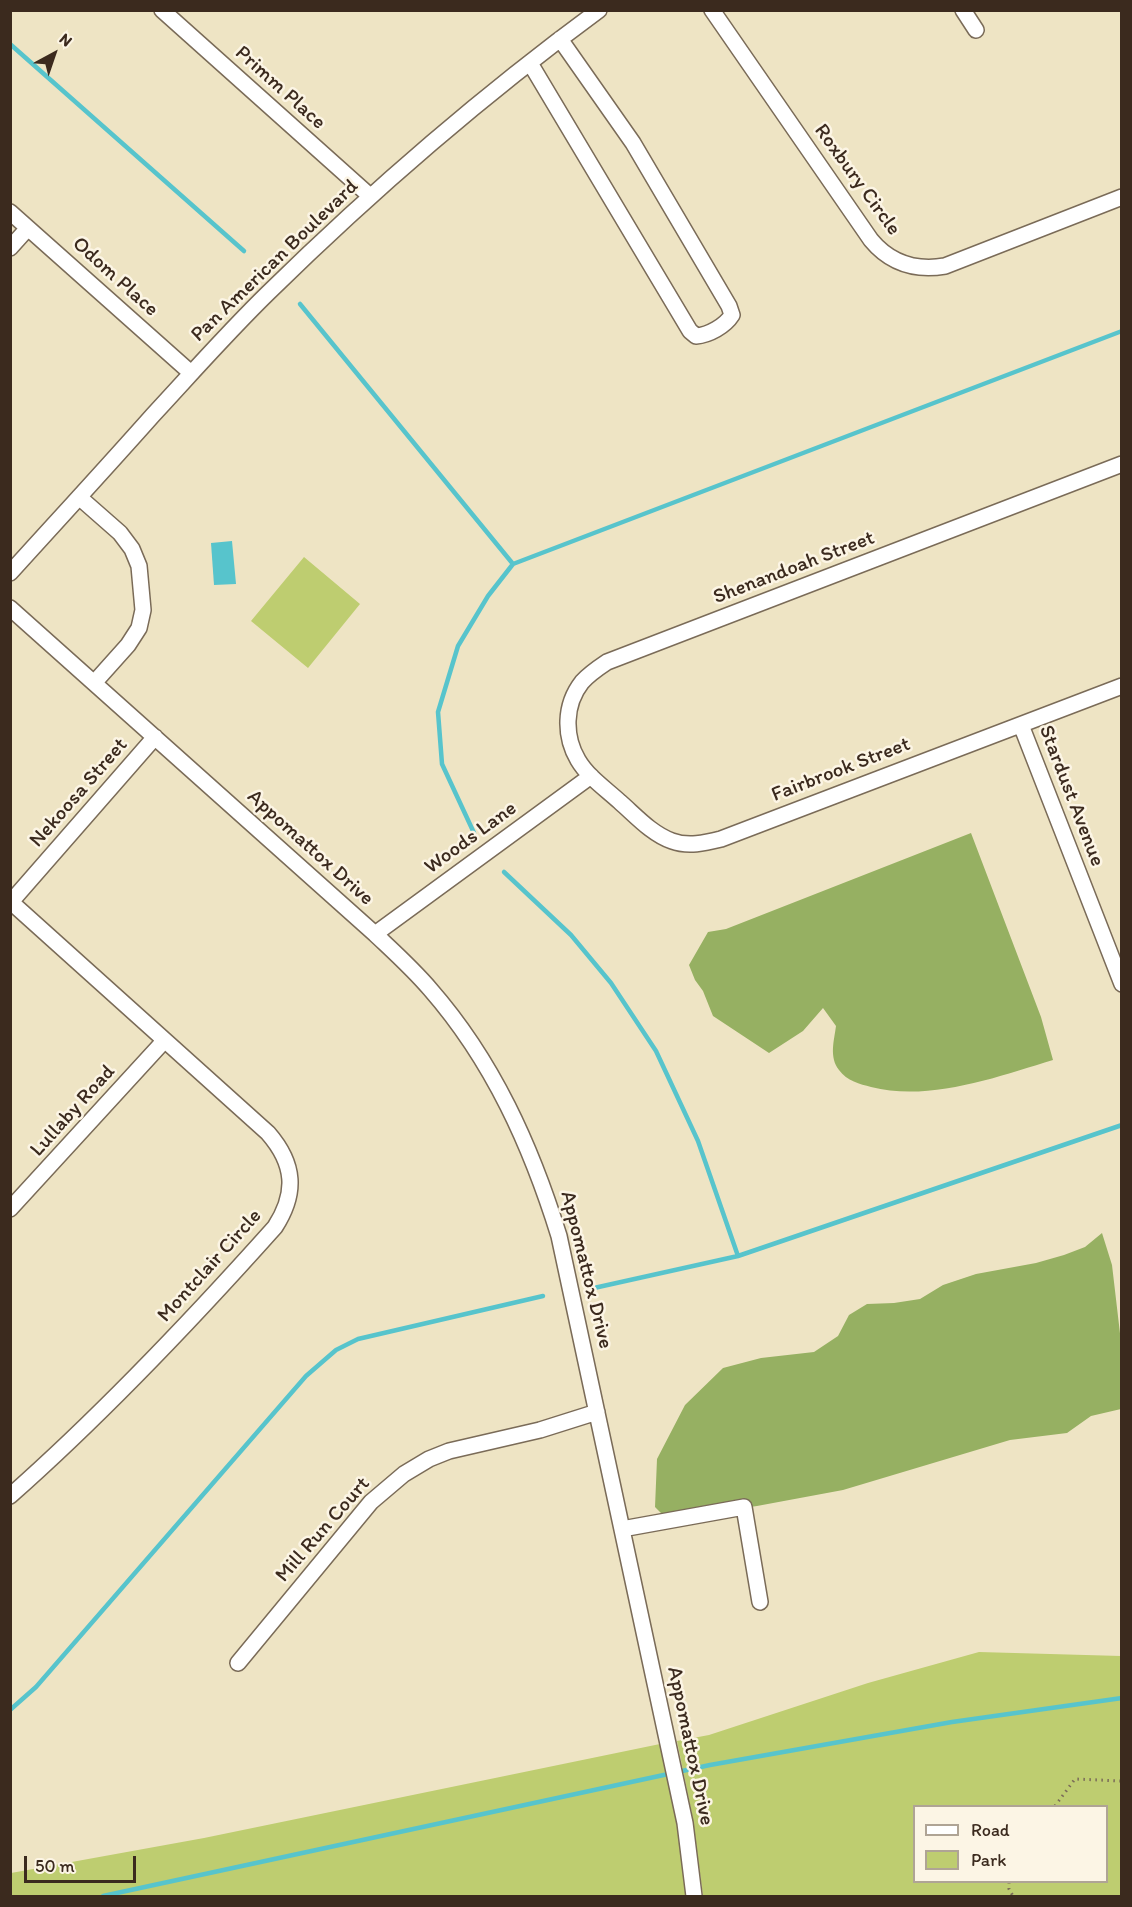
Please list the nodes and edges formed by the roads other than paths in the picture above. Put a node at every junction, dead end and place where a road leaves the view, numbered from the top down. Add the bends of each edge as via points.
1 (162, 10) edge
2 (599, 10) edge
3 (712, 10) edge
4 (963, 10) edge
5 (976, 30) dead end
6 (560, 39) junction
7 (530, 63) junction
8 (370, 196) junction
9 (1122, 197) edge
10 (10, 212) edge
11 (28, 228) junction
12 (10, 248) edge
13 (191, 373) junction
14 (1122, 464) edge
15 (79, 497) junction
16 (10, 573) edge
17 (10, 608) edge
18 (94, 683) junction
19 (1122, 686) edge
20 (1021, 724) junction
21 (155, 737) junction
22 (591, 776) junction
23 (11, 903) edge
24 (375, 934) junction
25 (1122, 984) edge
26 (164, 1041) junction
27 (10, 1209) edge
28 (597, 1412) junction
29 (10, 1496) edge
30 (622, 1529) junction
31 (760, 1602) dead end
32 (238, 1663) dead end
33 (694, 1896) edge

1 - 8 street, Primm Place
2 - 6 street, Pan American Boulevard
3 - 9 street, Roxbury Circle via 871,240 889,258 904,265 945,266
4 - 5 street
6 - 7 street, Pan American Boulevard
6 - 7 street via 633,143 729,306 732,315 727,322 704,335 696,336 690,331
7 - 8 street, Pan American Boulevard
8 - 13 street, Pan American Boulevard
10 - 11 street, Odom Place
11 - 12 street
11 - 13 street, Odom Place
13 - 15 street, Pan American Boulevard
14 - 22 street, Shenandoah Street via 607,662 581,683 568,711 571,744
15 - 16 street, Pan American Boulevard
15 - 18 street via 120,533 132,549 139,566 143,610 139,628 128,645
17 - 18 street, Appomattox Drive
18 - 21 street, Appomattox Drive
19 - 20 street, Fairbrook Street
20 - 22 street, Fairbrook Street via 707,843 683,844 660,835
20 - 25 street, Stardust Avenue
21 - 23 street, Nekoosa Street
21 - 24 street, Appomattox Drive
22 - 24 street, Woods Lane
23 - 26 street, Montclair Circle
24 - 28 street, Appomattox Drive via 431,990 458,1024 494,1079 523,1137 559,1236
26 - 27 street, Lullaby Road
26 - 29 street, Montclair Circle via 278,1144 290,1178 283,1214 139,1374
28 - 30 street, Appomattox Drive
28 - 32 street, Mill Run Court via 448,1451 404,1474 371,1502
30 - 31 street via 744,1507
30 - 33 street, Appomattox Drive via 685,1823

